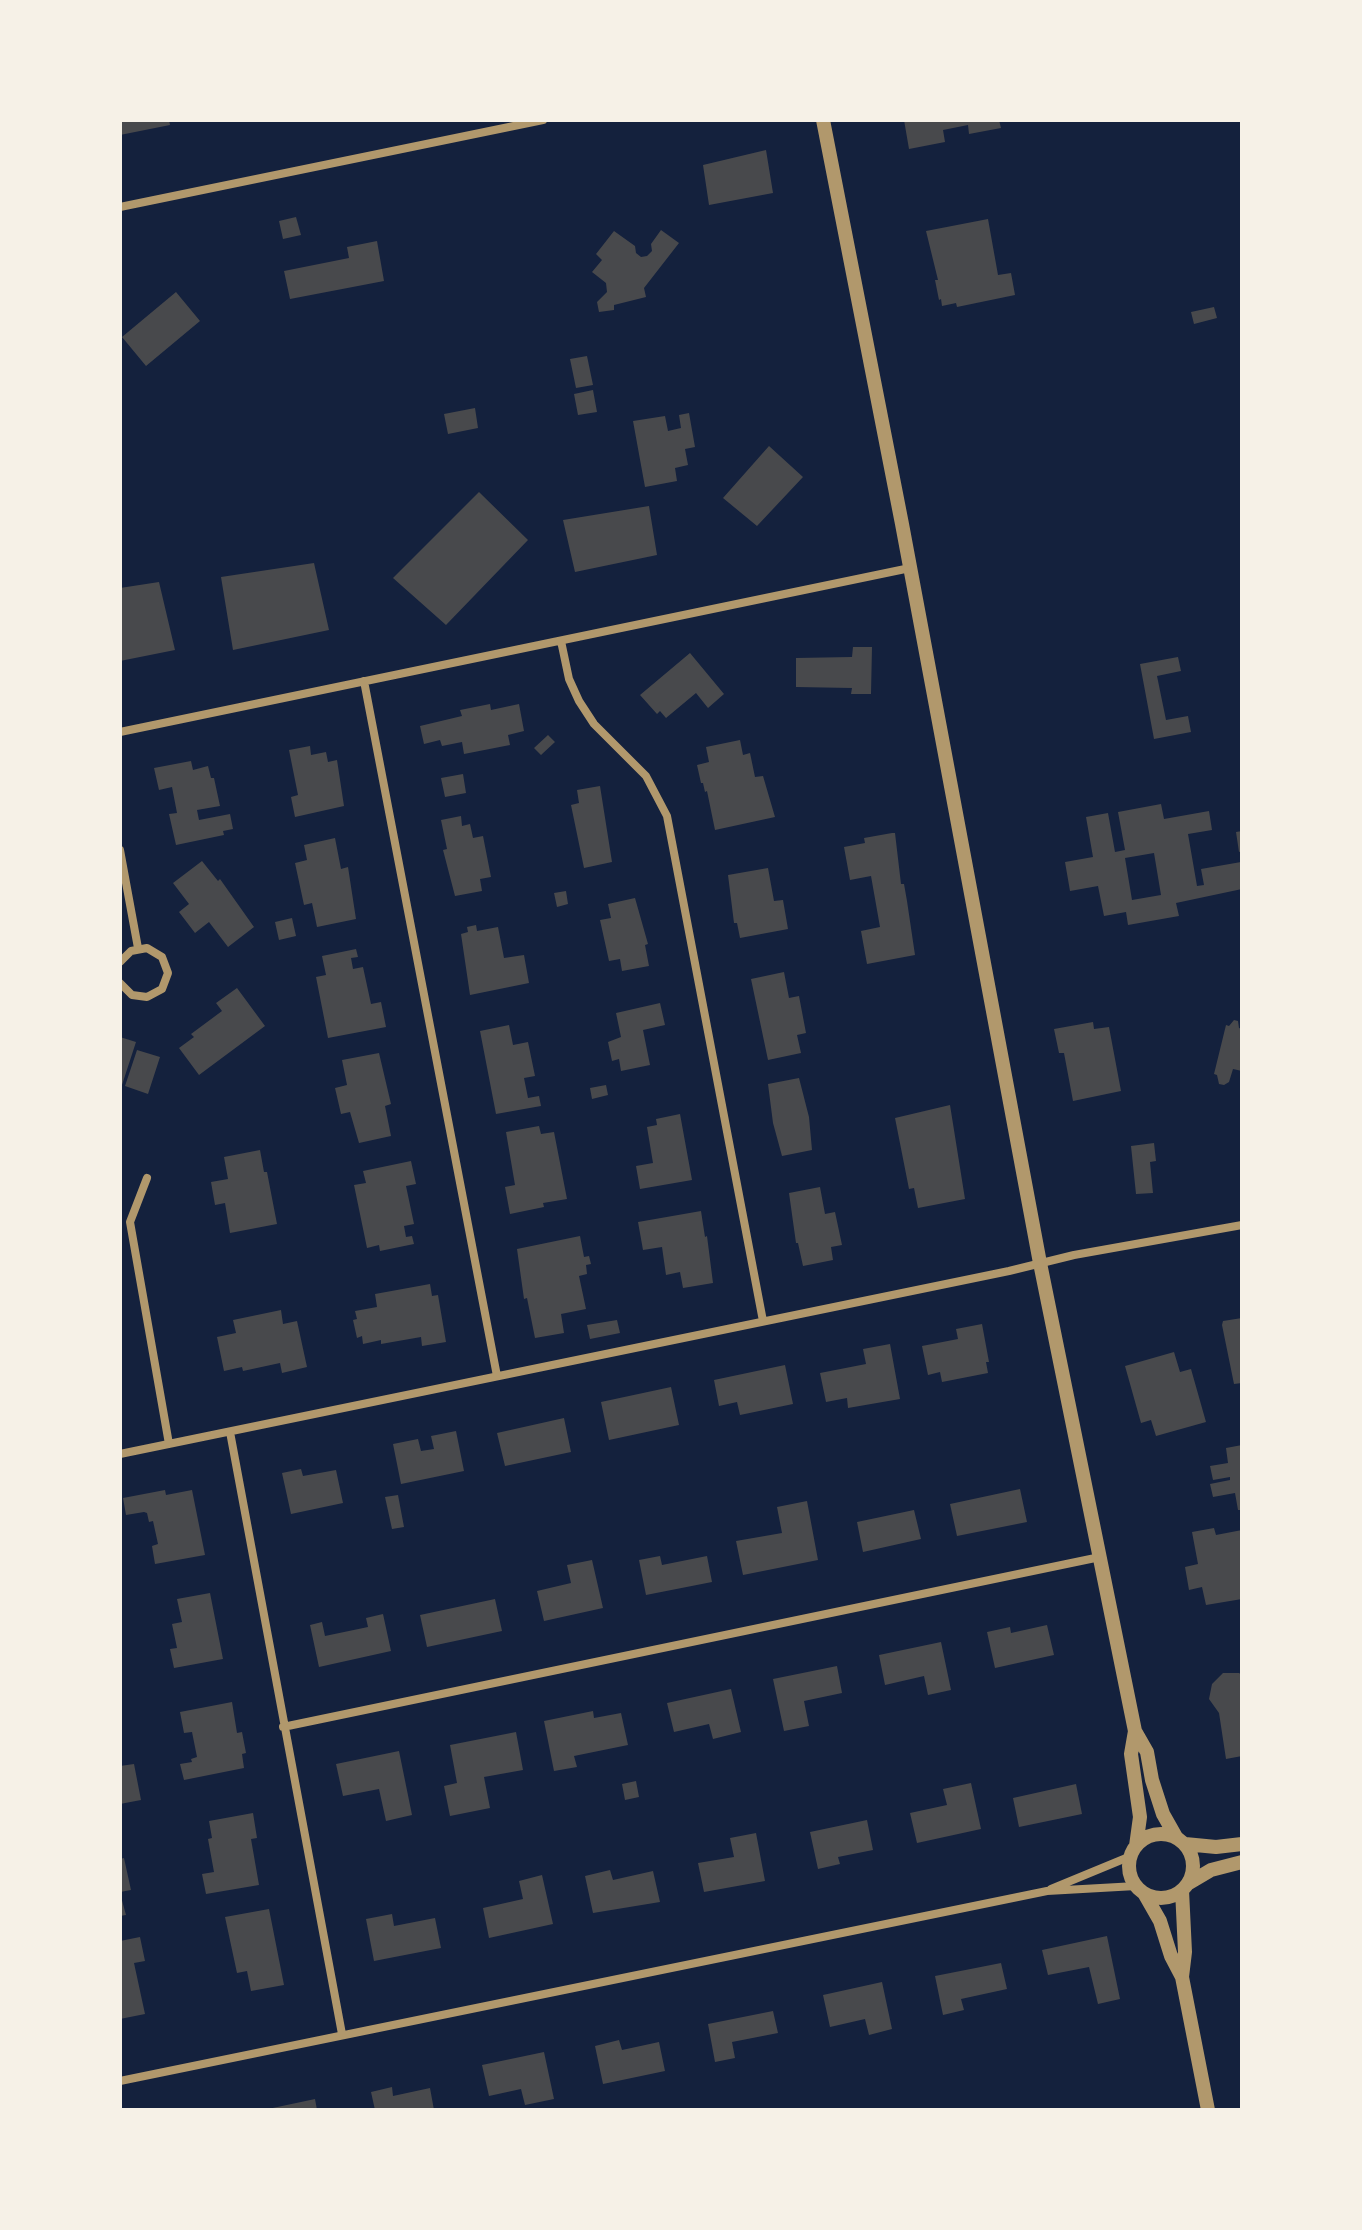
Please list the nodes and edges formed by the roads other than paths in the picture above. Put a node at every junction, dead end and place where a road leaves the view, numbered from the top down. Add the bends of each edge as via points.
1 (543, 120) edge
2 (823, 120) edge
3 (120, 207) edge
4 (910, 568) junction
5 (561, 641) junction
6 (364, 681) junction
7 (120, 732) edge
8 (120, 850) edge
9 (138, 948) junction
10 (120, 962) edge
11 (120, 983) edge
12 (147, 1178) dead end
13 (1242, 1225) edge
14 (1040, 1263) junction
15 (763, 1321) junction
16 (497, 1376) junction
17 (230, 1432) junction
18 (169, 1444) junction
19 (120, 1454) edge
20 (1100, 1557) junction
21 (283, 1727) junction
22 (1135, 1731) junction
23 (1181, 1841) junction
24 (1242, 1844) edge
25 (1133, 1851) junction
26 (1242, 1862) edge
27 (1185, 1887) junction
28 (1140, 1890) junction
29 (1047, 1891) junction
30 (1182, 1977) junction
31 (342, 2034) junction
32 (120, 2081) edge
33 (1208, 2110) edge

1 - 3 street
2 - 4 street
4 - 5 street
4 - 14 street
5 - 6 street
5 - 15 street via 579,701 594,724 646,776 667,816
6 - 7 street
6 - 16 street
8 - 9 street
9 - 10 street
9 - 11 street via 162,957 166,981 147,997 132,995
12 - 18 street via 130,1222
13 - 14 street
14 - 15 street
14 - 20 street
15 - 16 street
16 - 17 street
17 - 18 street
17 - 21 street
18 - 19 street
20 - 21 street
20 - 22 street
21 - 31 street
22 - 23 street via 1147,1752 1163,1814
22 - 25 street via 1131,1754 1140,1817
23 - 24 street via 1216,1847
23 - 25 street via 1154,1834
23 - 27 street via 1193,1864
25 - 28 street via 1129,1867
25 - 29 street
26 - 27 street via 1211,1870
27 - 28 street via 1163,1898
27 - 30 street
28 - 29 street
28 - 30 street via 1160,1921
29 - 31 street
30 - 33 street
31 - 32 street

